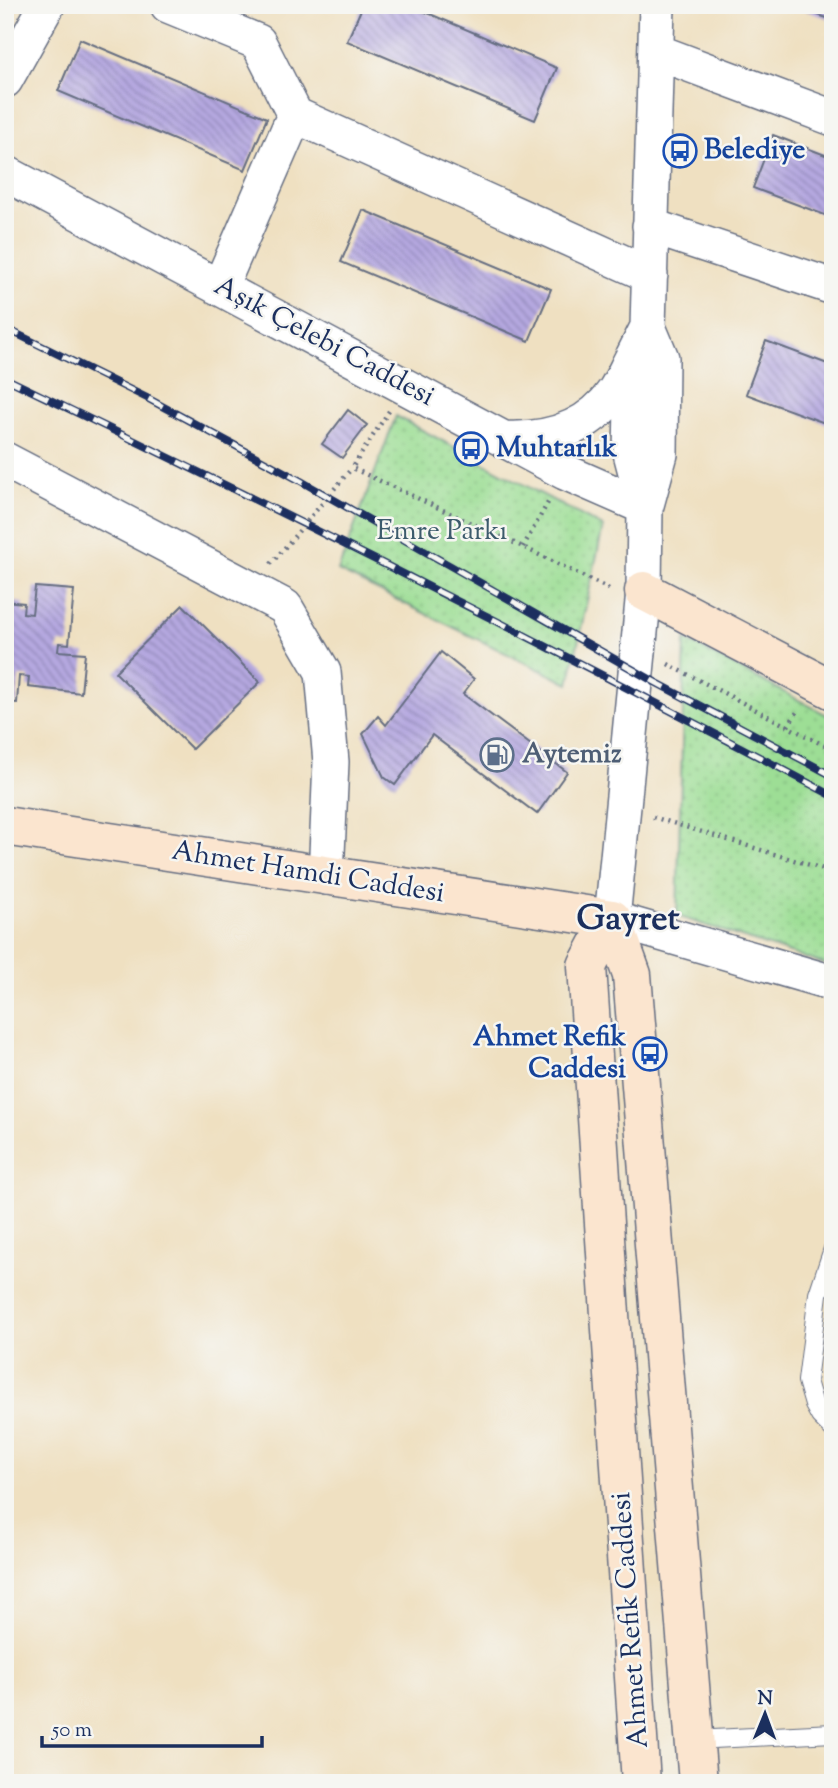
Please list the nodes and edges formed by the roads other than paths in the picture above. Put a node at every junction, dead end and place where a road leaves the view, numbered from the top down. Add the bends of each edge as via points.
1 (47, 5) edge
2 (168, 5) edge
3 (657, 5) edge
4 (657, 52) junction
5 (5, 80) edge
6 (295, 115) junction
7 (833, 118) edge
8 (5, 173) edge
9 (650, 226) junction
10 (650, 275) junction
11 (220, 287) junction
12 (833, 287) edge
13 (641, 342) junction
14 (504, 439) junction
15 (5, 460) edge
16 (645, 507) junction
17 (644, 598) junction
18 (833, 690) edge
19 (5, 826) edge
20 (326, 877) junction
21 (612, 919) junction
22 (833, 982) edge
23 (833, 1249) edge
24 (833, 1429) edge
25 (833, 1733) edge
26 (694, 1740) junction
27 (641, 1783) edge
28 (698, 1783) edge

1 - 5 street
2 - 6 street via 258,42
3 - 4 street, Ahmet Refik Caddesi
4 - 7 street
4 - 9 street, Ahmet Refik Caddesi
6 - 10 street
6 - 11 street
8 - 11 street, Aşık Çelebi Caddesi
9 - 10 street, Ahmet Refik Caddesi
9 - 12 street
10 - 13 street, Ahmet Refik Caddesi
11 - 14 street, Aşık Çelebi Caddesi
13 - 14 street via 614,392 585,421 546,437
13 - 16 street, Ahmet Refik Caddesi via 661,358 660,454
14 - 16 street, Aşık Çelebi Caddesi
15 - 20 street via 285,607 323,672 331,762
16 - 17 street, Ahmet Refik Caddesi
17 - 18 main road
17 - 21 street, Ahmet Refik Caddesi
19 - 20 main road, Ahmet Hamdi Caddesi
20 - 21 main road, Ahmet Hamdi Caddesi
21 - 22 street
21 - 26 main road, Ahmet Refik Caddesi via 632,975
21 - 27 main road, Ahmet Refik Caddesi via 587,965
23 - 24 lane via 818,1294 807,1381 814,1405
25 - 26 lane
26 - 28 main road, Ahmet Refik Caddesi

